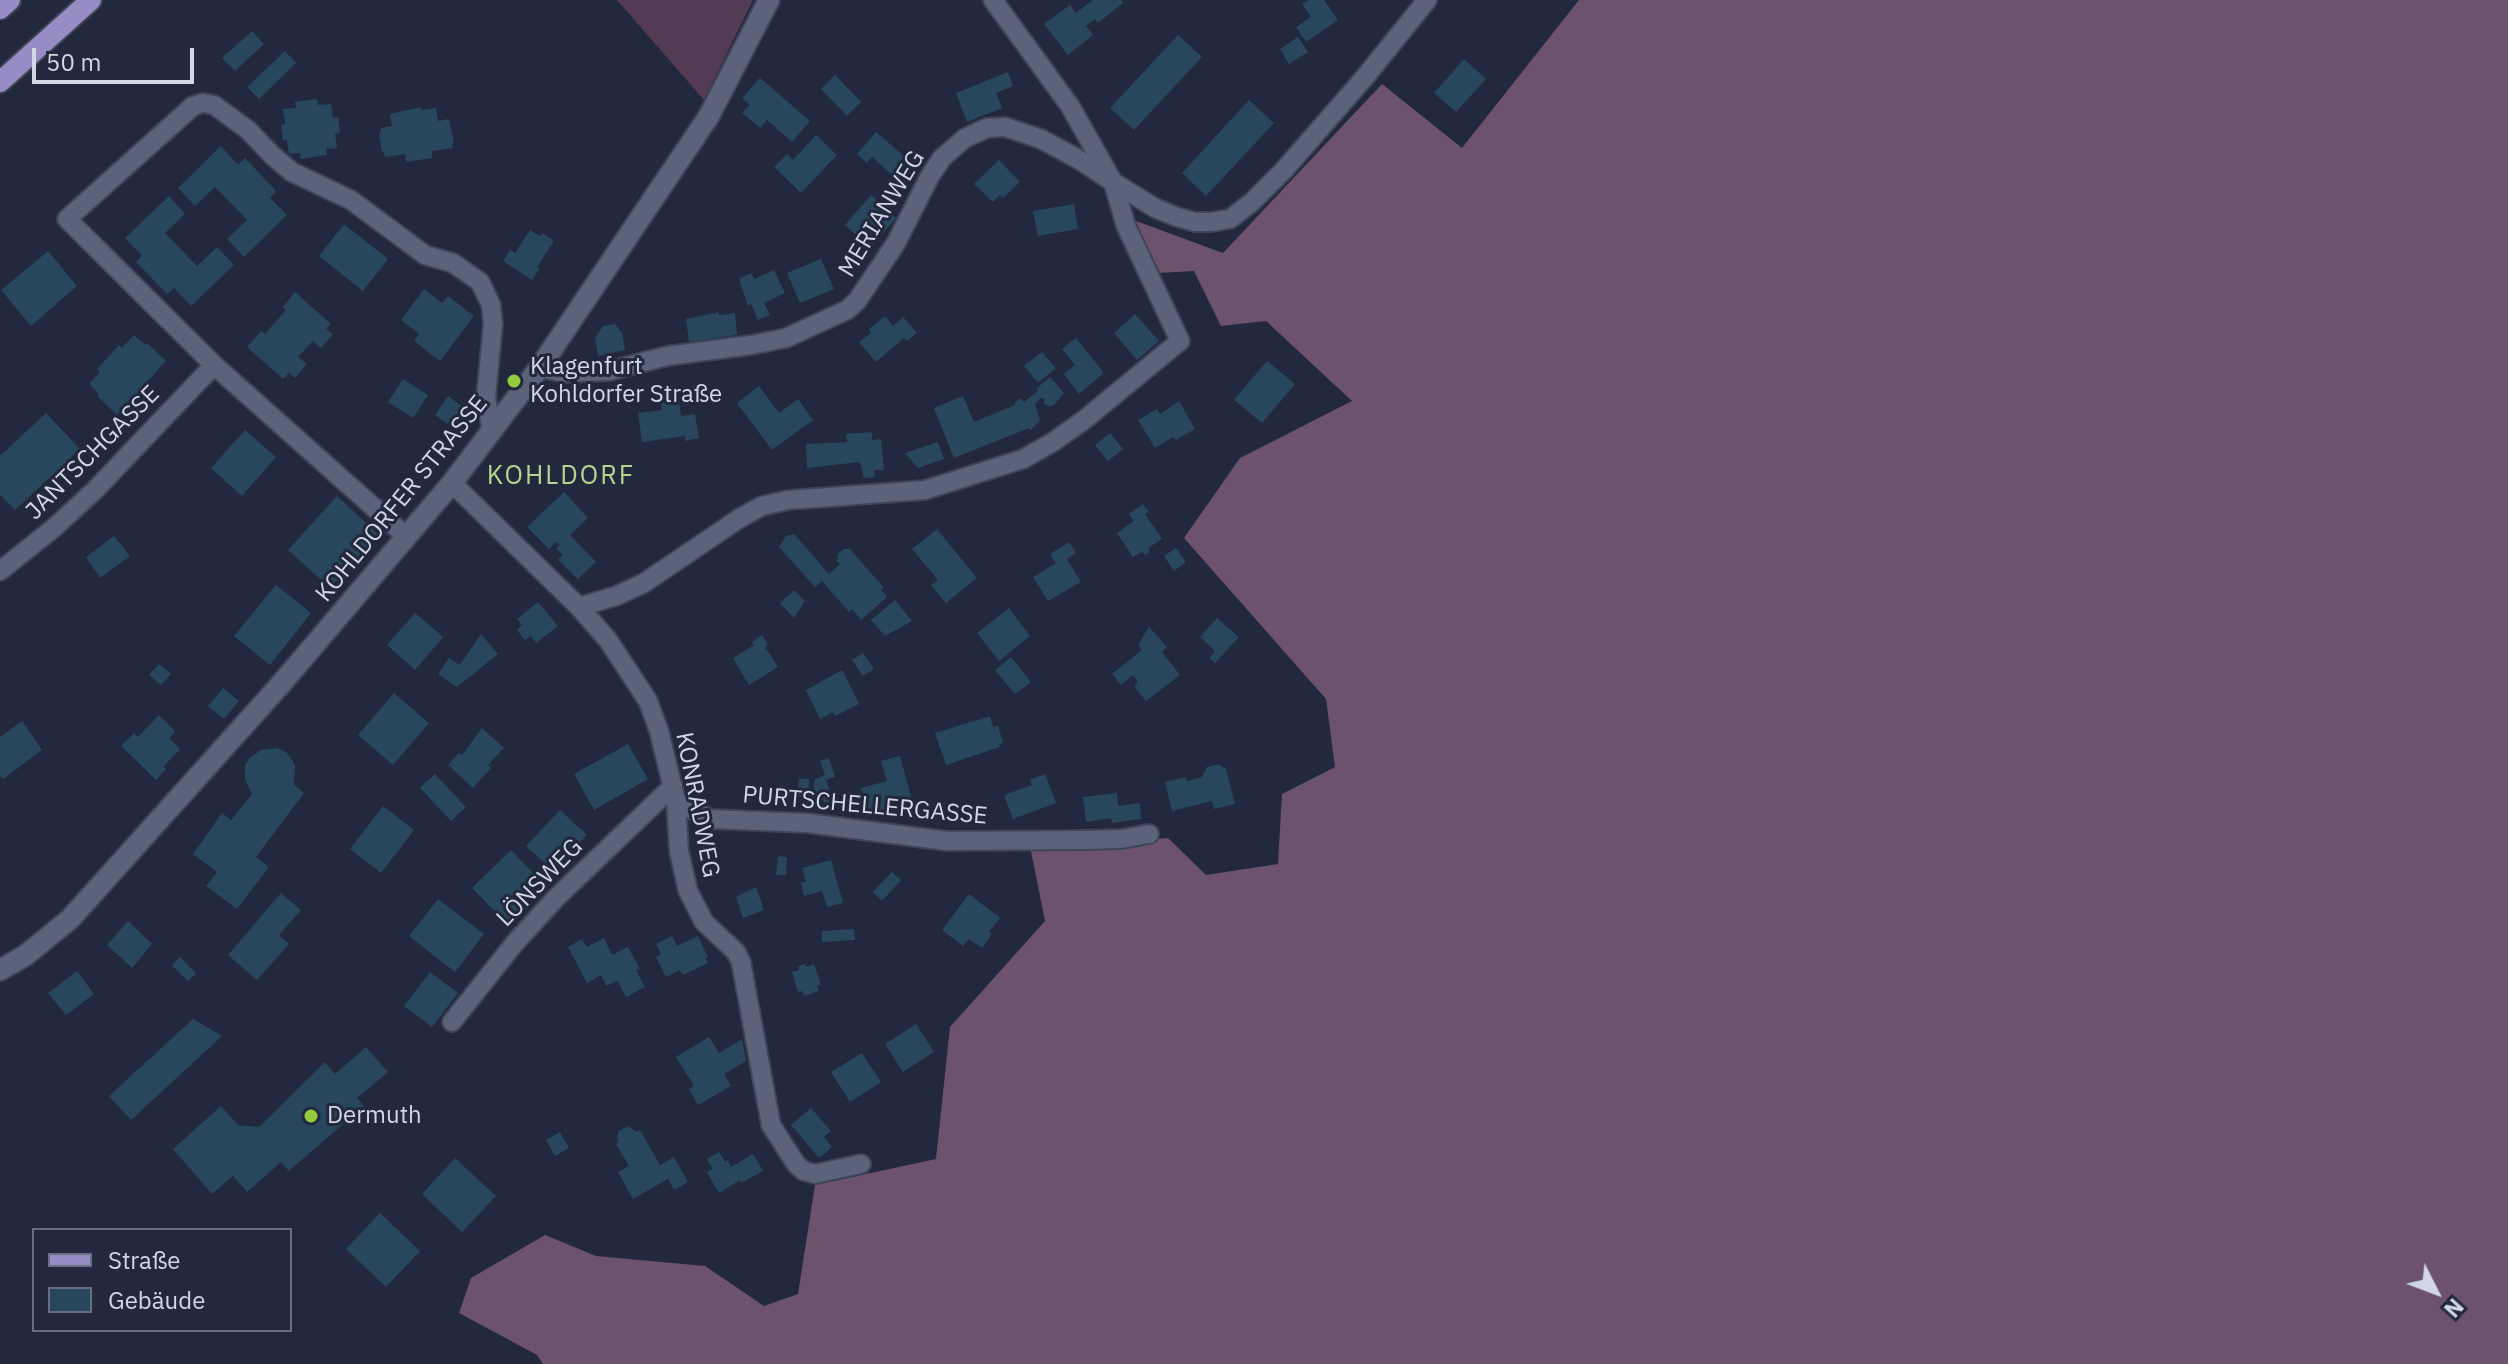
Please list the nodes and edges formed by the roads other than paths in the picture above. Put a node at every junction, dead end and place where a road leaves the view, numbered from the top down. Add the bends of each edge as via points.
1 (10, 0) edge
2 (91, 0) edge
3 (769, 0) edge
4 (993, 0) edge
5 (1427, 0) edge
6 (0, 9) edge
7 (0, 82) edge
8 (1113, 182) junction
9 (214, 365) junction
10 (540, 367) junction
11 (492, 432) junction
12 (452, 483) junction
13 (407, 537) junction
14 (0, 571) edge
15 (579, 607) junction
16 (674, 794) junction
17 (1149, 834) dead end
18 (0, 970) edge
19 (452, 1022) dead end
20 (861, 1164) dead end

1 - 6 main road
2 - 7 main road
3 - 10 street, KOHLDORFER STRASSE via 709,116
4 - 8 street via 1070,106
5 - 8 street, MERIANWEG via 1284,170 1230,219 1195,222 1177,217
8 - 10 street, MERIANWEG via 1041,139 1005,127 987,128 942,158 896,243 847,310 786,338 751,345 667,356 609,371 564,373
8 - 15 street via 1126,226 1180,341 1084,420 1023,459 937,487 762,506 644,583
9 - 11 street via 67,219 193,106 203,103 248,130 292,172 351,200 425,255 453,263 480,282 493,324 486,397
9 - 13 street
9 - 14 street, JANTSCHGASSE via 95,490
10 - 11 street, KOHLDORFER STRASSE
11 - 12 street, KOHLDORFER STRASSE
12 - 13 street, KOHLDORFER STRASSE
12 - 15 street, KONRADWEG
13 - 18 street, KOHLDORFER STRASSE via 70,919
15 - 16 street, KONRADWEG via 648,701
16 - 17 street, PURTSCHELLERGASSE via 710,819 807,823 947,841 1121,839
16 - 19 street, LÖNSWEG via 556,898
16 - 20 street, KONRADWEG via 679,851 693,901 704,922 741,962 771,1125 804,1171 815,1174

